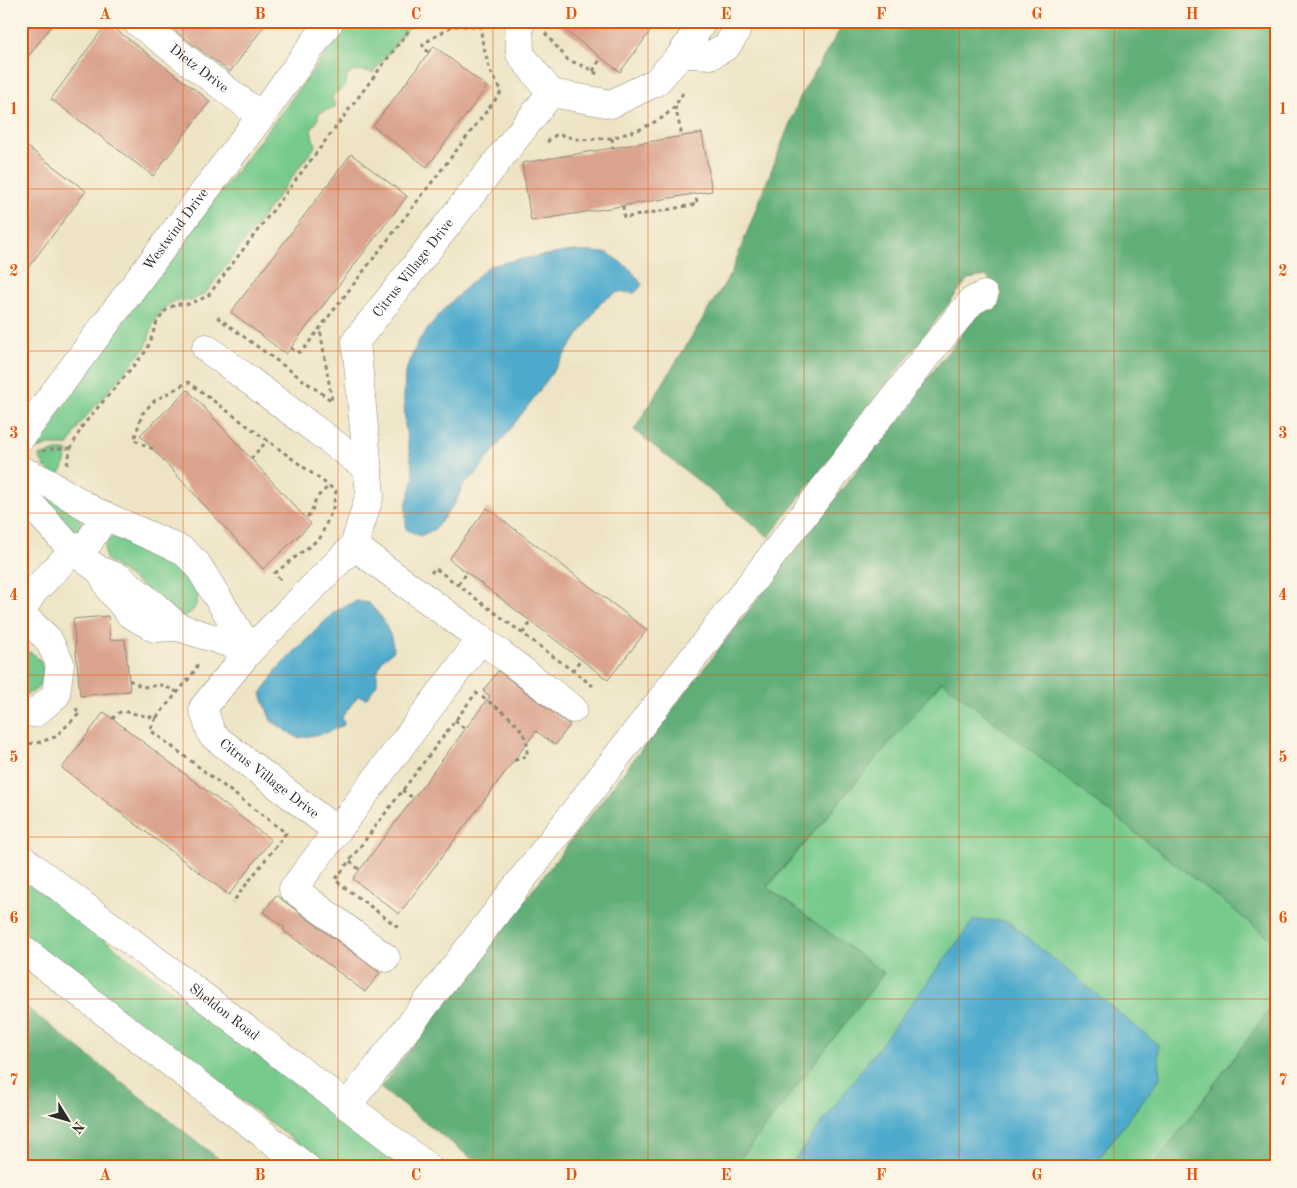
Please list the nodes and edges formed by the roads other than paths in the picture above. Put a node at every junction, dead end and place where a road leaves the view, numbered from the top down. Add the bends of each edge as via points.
1 (136, 21) edge
2 (330, 21) edge
3 (703, 21) edge
4 (737, 21) edge
5 (530, 26) edge
6 (681, 55) junction
7 (551, 93) junction
8 (261, 116) junction
9 (984, 295) dead end
10 (206, 348) dead end
11 (21, 437) edge
12 (368, 469) junction
13 (21, 470) edge
14 (21, 493) edge
15 (105, 516) junction
16 (354, 546) junction
17 (73, 551) junction
18 (213, 590) junction
19 (21, 613) edge
20 (183, 629) junction
21 (482, 639) junction
22 (250, 650) junction
23 (574, 709) dead end
24 (21, 712) edge
25 (337, 832) junction
26 (21, 858) edge
27 (21, 948) edge
28 (386, 958) dead end
29 (347, 1106) junction
30 (306, 1167) edge
31 (428, 1167) edge

1 - 8 street, Dietz Drive
2 - 8 street, Westwind Drive
3 - 6 street
4 - 6 street via 736,32 727,46 711,56
5 - 7 street via 520,54
6 - 7 street via 656,82 611,104
7 - 12 street, Citrus Village Drive via 356,341
8 - 11 street, Westwind Drive
9 - 29 street via 972,301 931,350
10 - 12 street
12 - 16 street, Citrus Village Drive via 370,494
13 - 15 street
14 - 17 street
15 - 17 street via 89,542
15 - 18 street via 182,550 197,564
16 - 21 street
16 - 22 street, Citrus Village Drive
17 - 19 street via 34,591
17 - 20 street via 99,570 130,614 154,628
18 - 20 street via 201,615
18 - 22 street
19 - 24 street via 48,638 60,663 56,695 35,713
20 - 22 street
21 - 23 street
21 - 25 street
22 - 25 street, Citrus Village Drive via 204,708 212,735
25 - 28 street via 293,889
26 - 29 street, Sheldon Road
27 - 30 street
29 - 31 street, Sheldon Road

